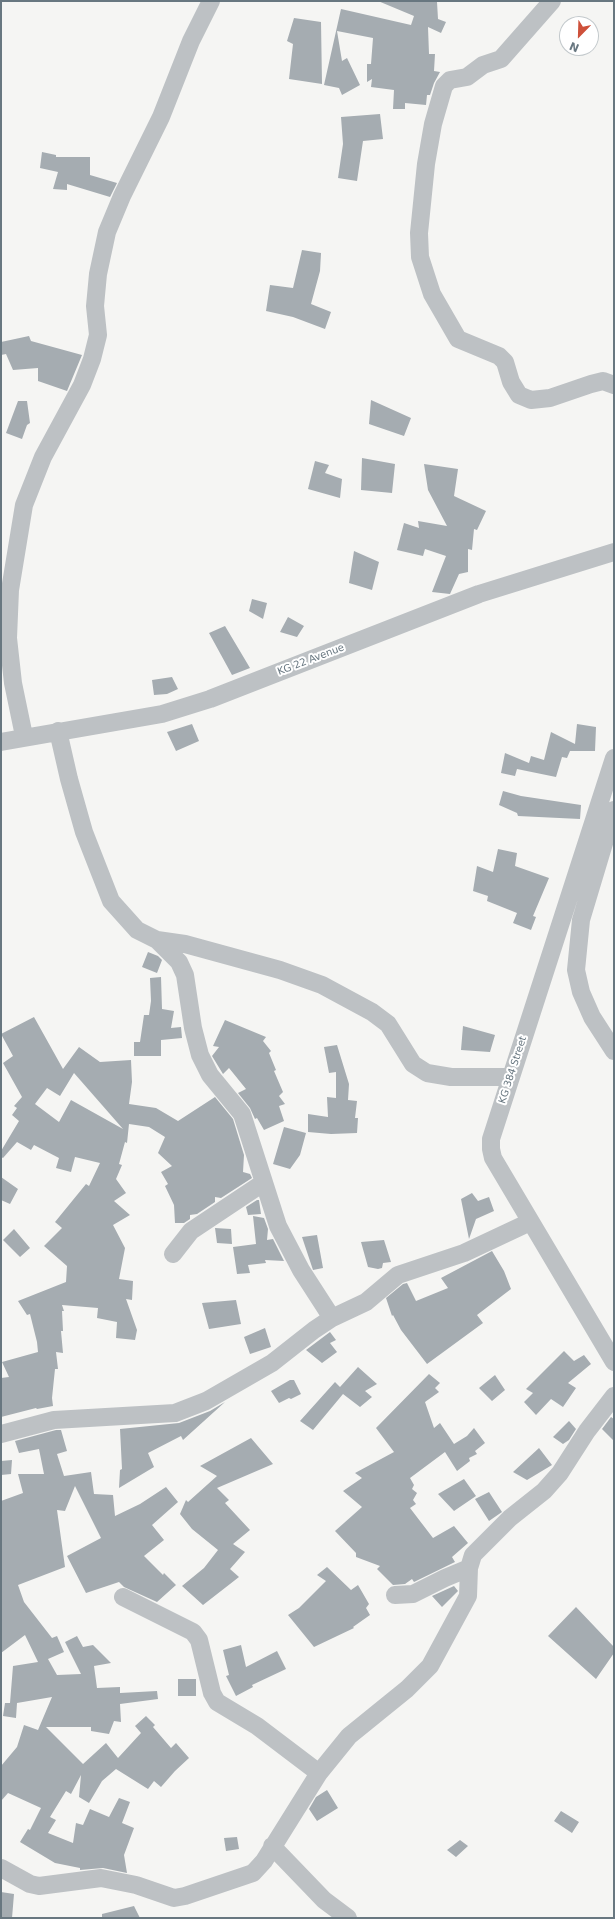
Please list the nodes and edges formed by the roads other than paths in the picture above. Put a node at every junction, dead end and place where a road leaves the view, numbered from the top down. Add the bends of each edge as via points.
1 (211, 1) edge
2 (552, 1) edge
3 (614, 385) edge
4 (614, 552) edge
5 (58, 731) junction
6 (24, 736) junction
7 (1, 742) edge
8 (614, 758) edge
9 (614, 810) edge
10 (156, 940) junction
11 (614, 1051) edge
12 (511, 1077) junction
13 (263, 1183) junction
14 (530, 1222) junction
15 (173, 1254) dead end
16 (332, 1318) junction
17 (614, 1362) edge
18 (614, 1396) edge
19 (1, 1434) edge
20 (469, 1568) junction
21 (395, 1595) dead end
22 (123, 1597) dead end
23 (319, 1773) junction
24 (272, 1846) junction
25 (1, 1868) edge
26 (348, 1918) edge

1 - 6 street via 191,41 161,117 107,232 98,274 95,306 98,335 92,359 82,385 43,456 24,505 10,590 8,638 13,683
2 - 3 street via 501,59 483,65 467,77 450,80 444,86 433,124 426,164 419,233 420,257 432,294 458,339 499,356 506,362 519,395 531,400 550,398 591,384 604,382
4 - 5 street, KG 22 Avenue via 479,594 210,699 162,714
5 - 6 street, KG 22 Avenue
5 - 10 street via 84,832 111,901 137,930
6 - 7 street, KG 22 Avenue
8 - 12 street, KG 384 Street
9 - 11 street via 581,920 576,970 592,1017
10 - 12 street via 185,944 280,970 322,985 372,1012 388,1024 412,1064 427,1073 451,1077
10 - 13 street via 179,962 185,975 200,1055 210,1075 242,1114
12 - 14 street, KG 384 Street via 491,1139 491,1149 493,1158
13 - 15 street via 191,1231
13 - 16 street via 278,1226 301,1270
14 - 16 street via 464,1253 398,1275 366,1302
14 - 17 street, KG 384 Street
16 - 19 street via 272,1363 235,1386 175,1413 54,1420
18 - 20 street via 587,1431 560,1473 544,1491 485,1541 473,1555
20 - 21 street via 413,1594
20 - 23 street via 468,1596 430,1666 407,1689 349,1736
22 - 23 street via 193,1632 199,1640 212,1693 217,1702 257,1726
23 - 24 street
24 - 25 street via 253,1873 174,1898 136,1885 101,1878 39,1886 30,1884
24 - 26 street via 324,1900

